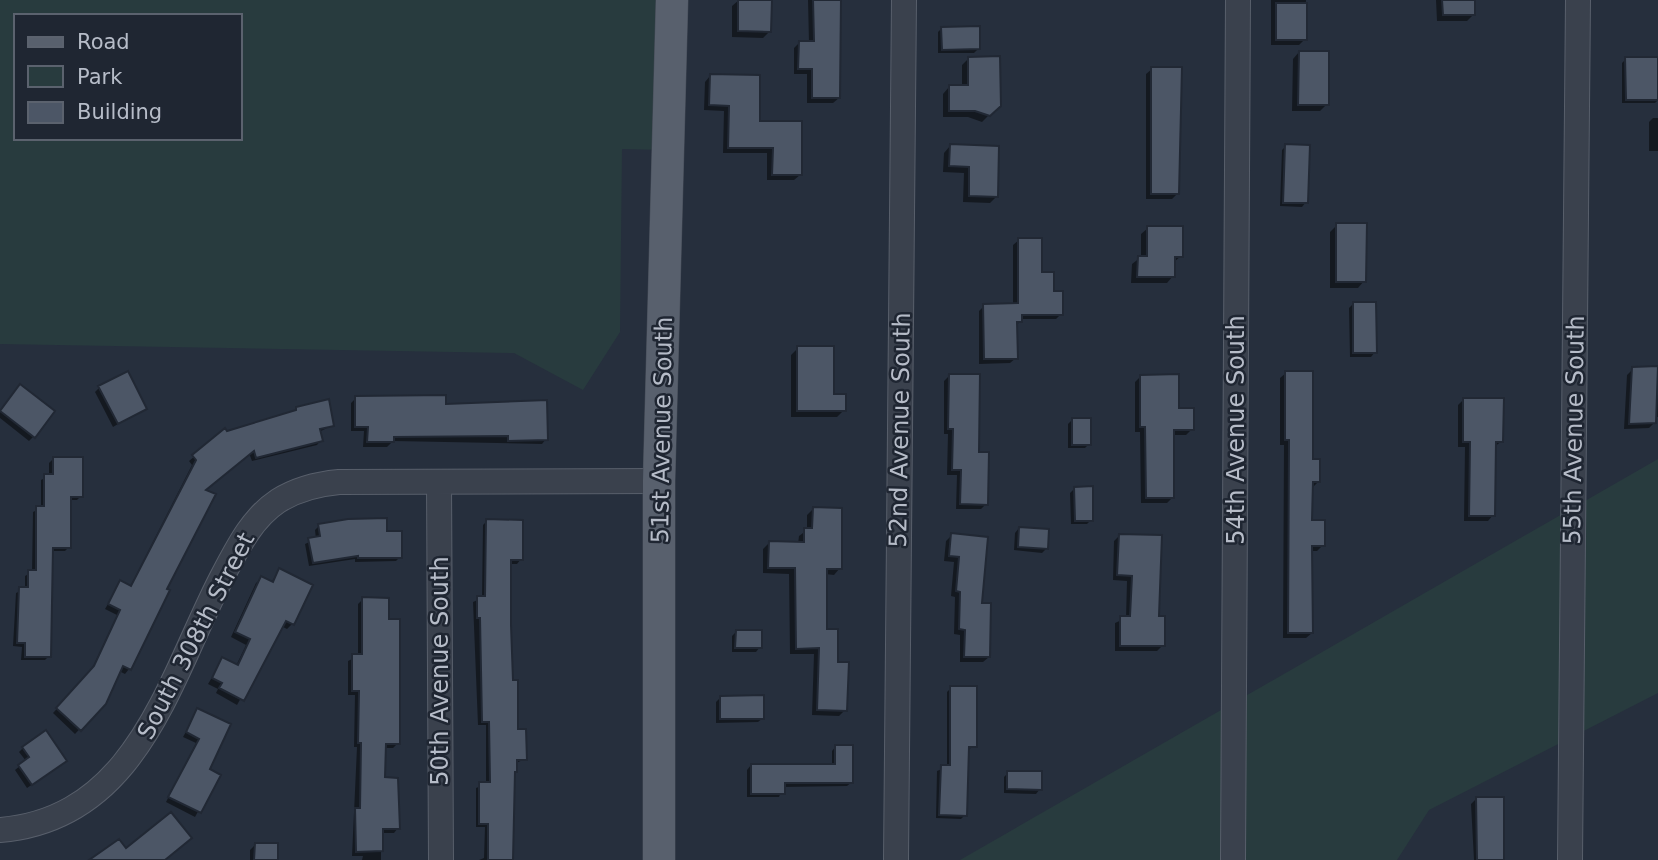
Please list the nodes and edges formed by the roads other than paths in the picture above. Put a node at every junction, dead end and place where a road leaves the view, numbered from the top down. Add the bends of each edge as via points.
1 (672, 0) edge
2 (904, 0) edge
3 (1238, 0) edge
4 (1578, 0) edge
5 (659, 481) junction
6 (439, 482) junction
7 (0, 830) edge
8 (441, 860) edge
9 (659, 860) edge
10 (896, 860) edge
11 (1233, 860) edge
12 (1570, 860) edge

1 - 5 main road, 51st Avenue South
2 - 10 street, 52nd Avenue South
3 - 11 street, 54th Avenue South
4 - 12 street, 55th Avenue South
5 - 6 street, South 308th Street
5 - 9 main road, 51st Avenue South
6 - 7 street, South 308th Street via 326,483 293,492 277,502 241,541 147,733 122,768 101,789 63,813 26,827
6 - 8 street, 50th Avenue South

